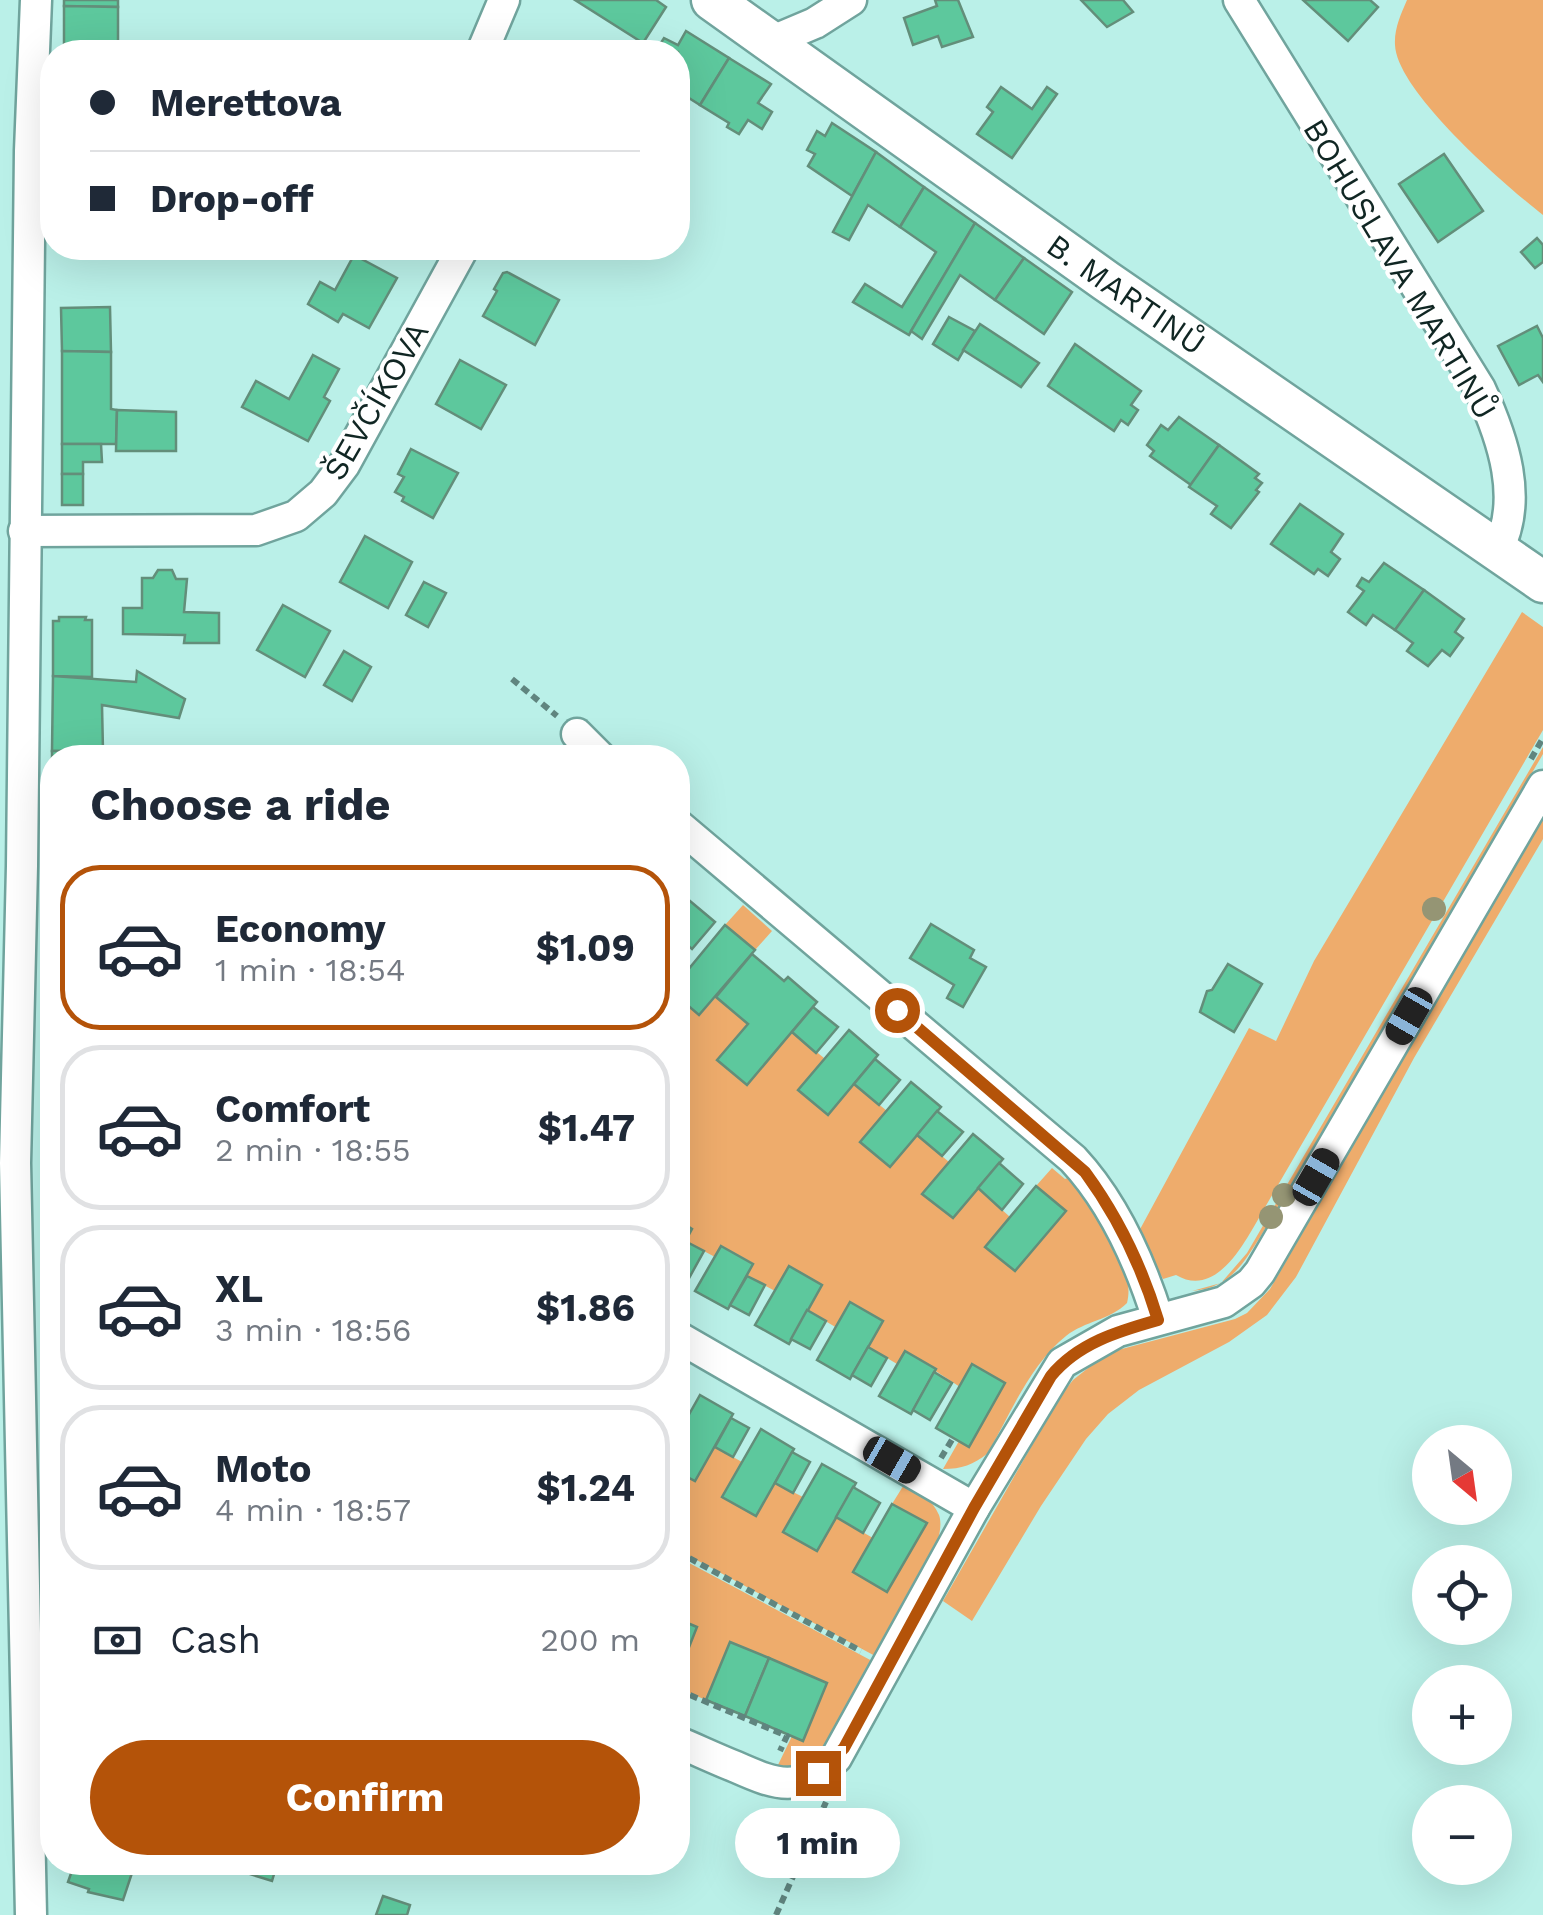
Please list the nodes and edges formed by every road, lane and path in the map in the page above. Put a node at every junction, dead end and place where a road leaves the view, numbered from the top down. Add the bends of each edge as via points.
1 (36, 0) edge
2 (504, 0) edge
3 (712, 0) edge
4 (851, 0) edge
5 (1239, 0) edge
6 (487, 40) edge
7 (770, 42) junction
8 (456, 260) edge
9 (24, 530) junction
10 (1498, 551) junction
11 (1543, 582) edge
12 (512, 678) dead end
13 (573, 730) joint
14 (588, 745) edge
15 (1543, 786) edge
16 (690, 835) edge
17 (1158, 1320) junction
18 (690, 1344) edge
19 (974, 1508) junction
20 (690, 1558) edge
21 (876, 1659) dead end
22 (690, 1695) edge
23 (690, 1747) edge
24 (773, 1766) dead end
25 (818, 1820) dead end
26 (30, 1915) edge
27 (776, 1915) edge

1 - 9 street
2 - 6 street
3 - 7 street, B. MARTINŮ
4 - 7 street
5 - 10 street, BOHUSLAVA MARTINŮ via 1492,414 1511,495 1508,532
7 - 10 street, B. MARTINŮ
8 - 9 street, ŠEVČÍKOVA via 344,465 296,516 256,530
9 - 26 street via 15,1163
10 - 11 street, B. MARTINŮ
12 - 13 path
13 - 14 street
15 - 17 street via 1260,1272 1224,1302
16 - 17 street via 1073,1159 1116,1221
17 - 19 street via 1107,1336 1062,1364
18 - 19 street
19 - 23 street via 844,1748 818,1773 796,1783 772,1783
20 - 21 path
22 - 24 path via 787,1736
25 - 27 path

